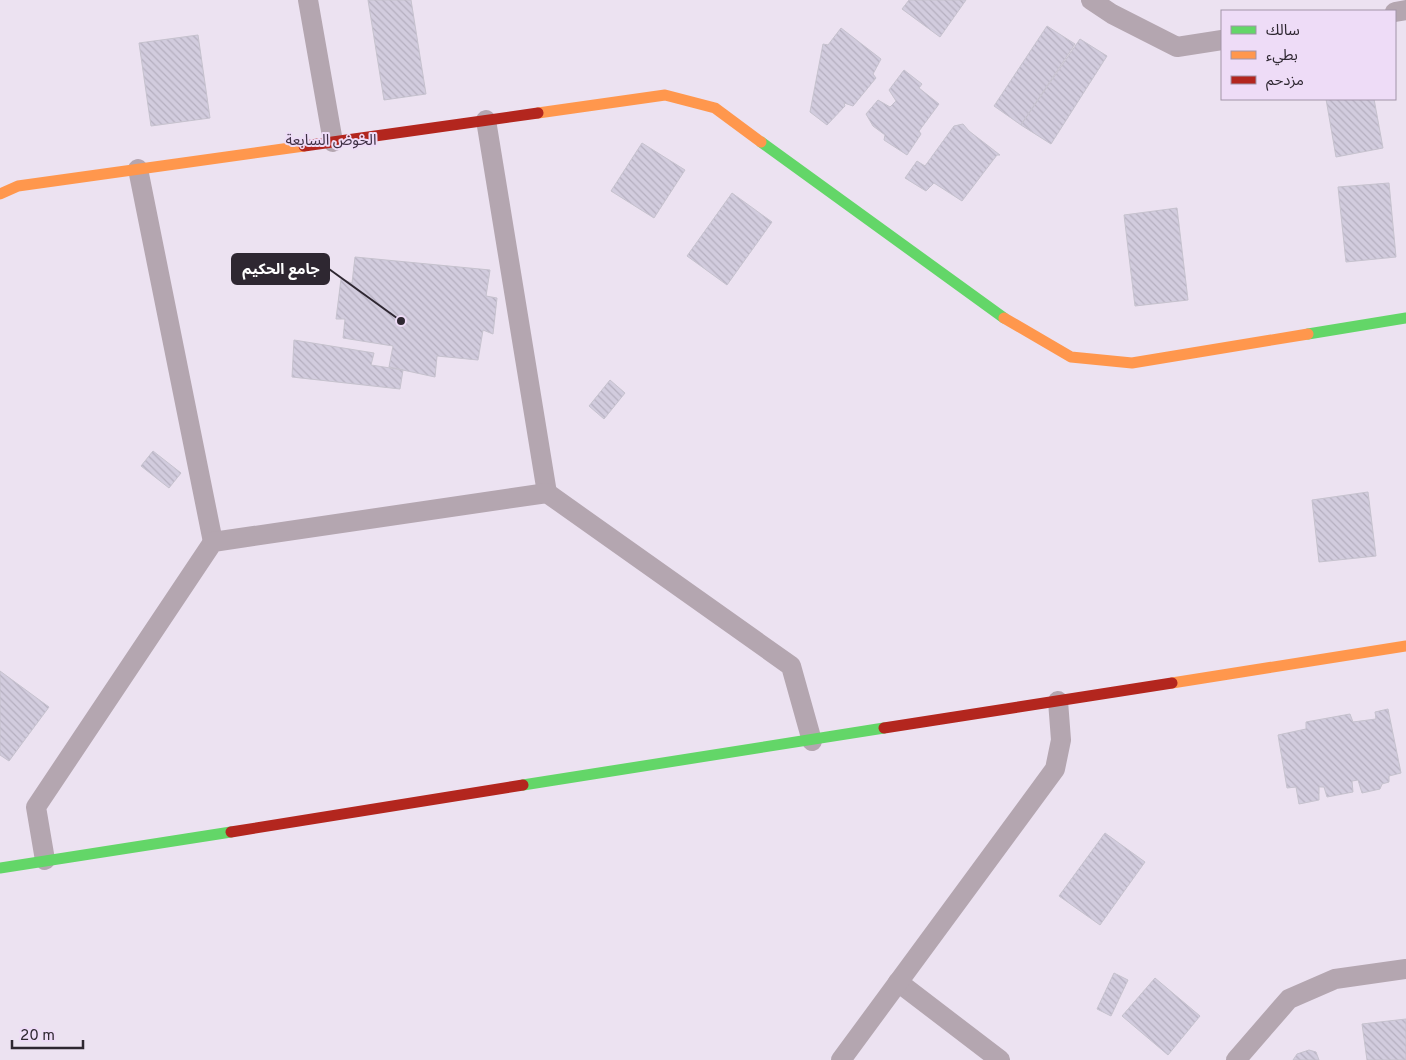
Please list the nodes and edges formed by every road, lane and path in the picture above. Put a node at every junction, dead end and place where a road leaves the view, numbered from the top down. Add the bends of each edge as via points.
1 (308, 0) edge
2 (1091, 0) edge
3 (1221, 40) edge
4 (486, 120) junction
5 (333, 142) junction
6 (138, 170) junction
7 (0, 194) edge
8 (1406, 318) edge
9 (547, 493) junction
10 (213, 542) junction
11 (1406, 646) edge
12 (1058, 701) junction
13 (812, 741) junction
14 (46, 860) junction
15 (0, 868) edge
16 (1406, 969) edge
17 (898, 982) junction
18 (841, 1060) edge
19 (1000, 1060) edge
20 (1236, 1060) edge

1 - 5 street
2 - 3 street via 1177,47
4 - 5 street
4 - 8 street via 665,95 714,108 1008,321 1071,357 1132,363
4 - 9 street
5 - 6 street
6 - 7 street via 18,186
6 - 10 street
9 - 10 street
9 - 13 street via 791,666
10 - 14 street via 36,807
11 - 12 street
12 - 13 street
12 - 17 street via 1061,740 1056,769
13 - 14 street
14 - 15 street
16 - 20 street via 1335,979 1289,999
17 - 18 street
17 - 19 street

